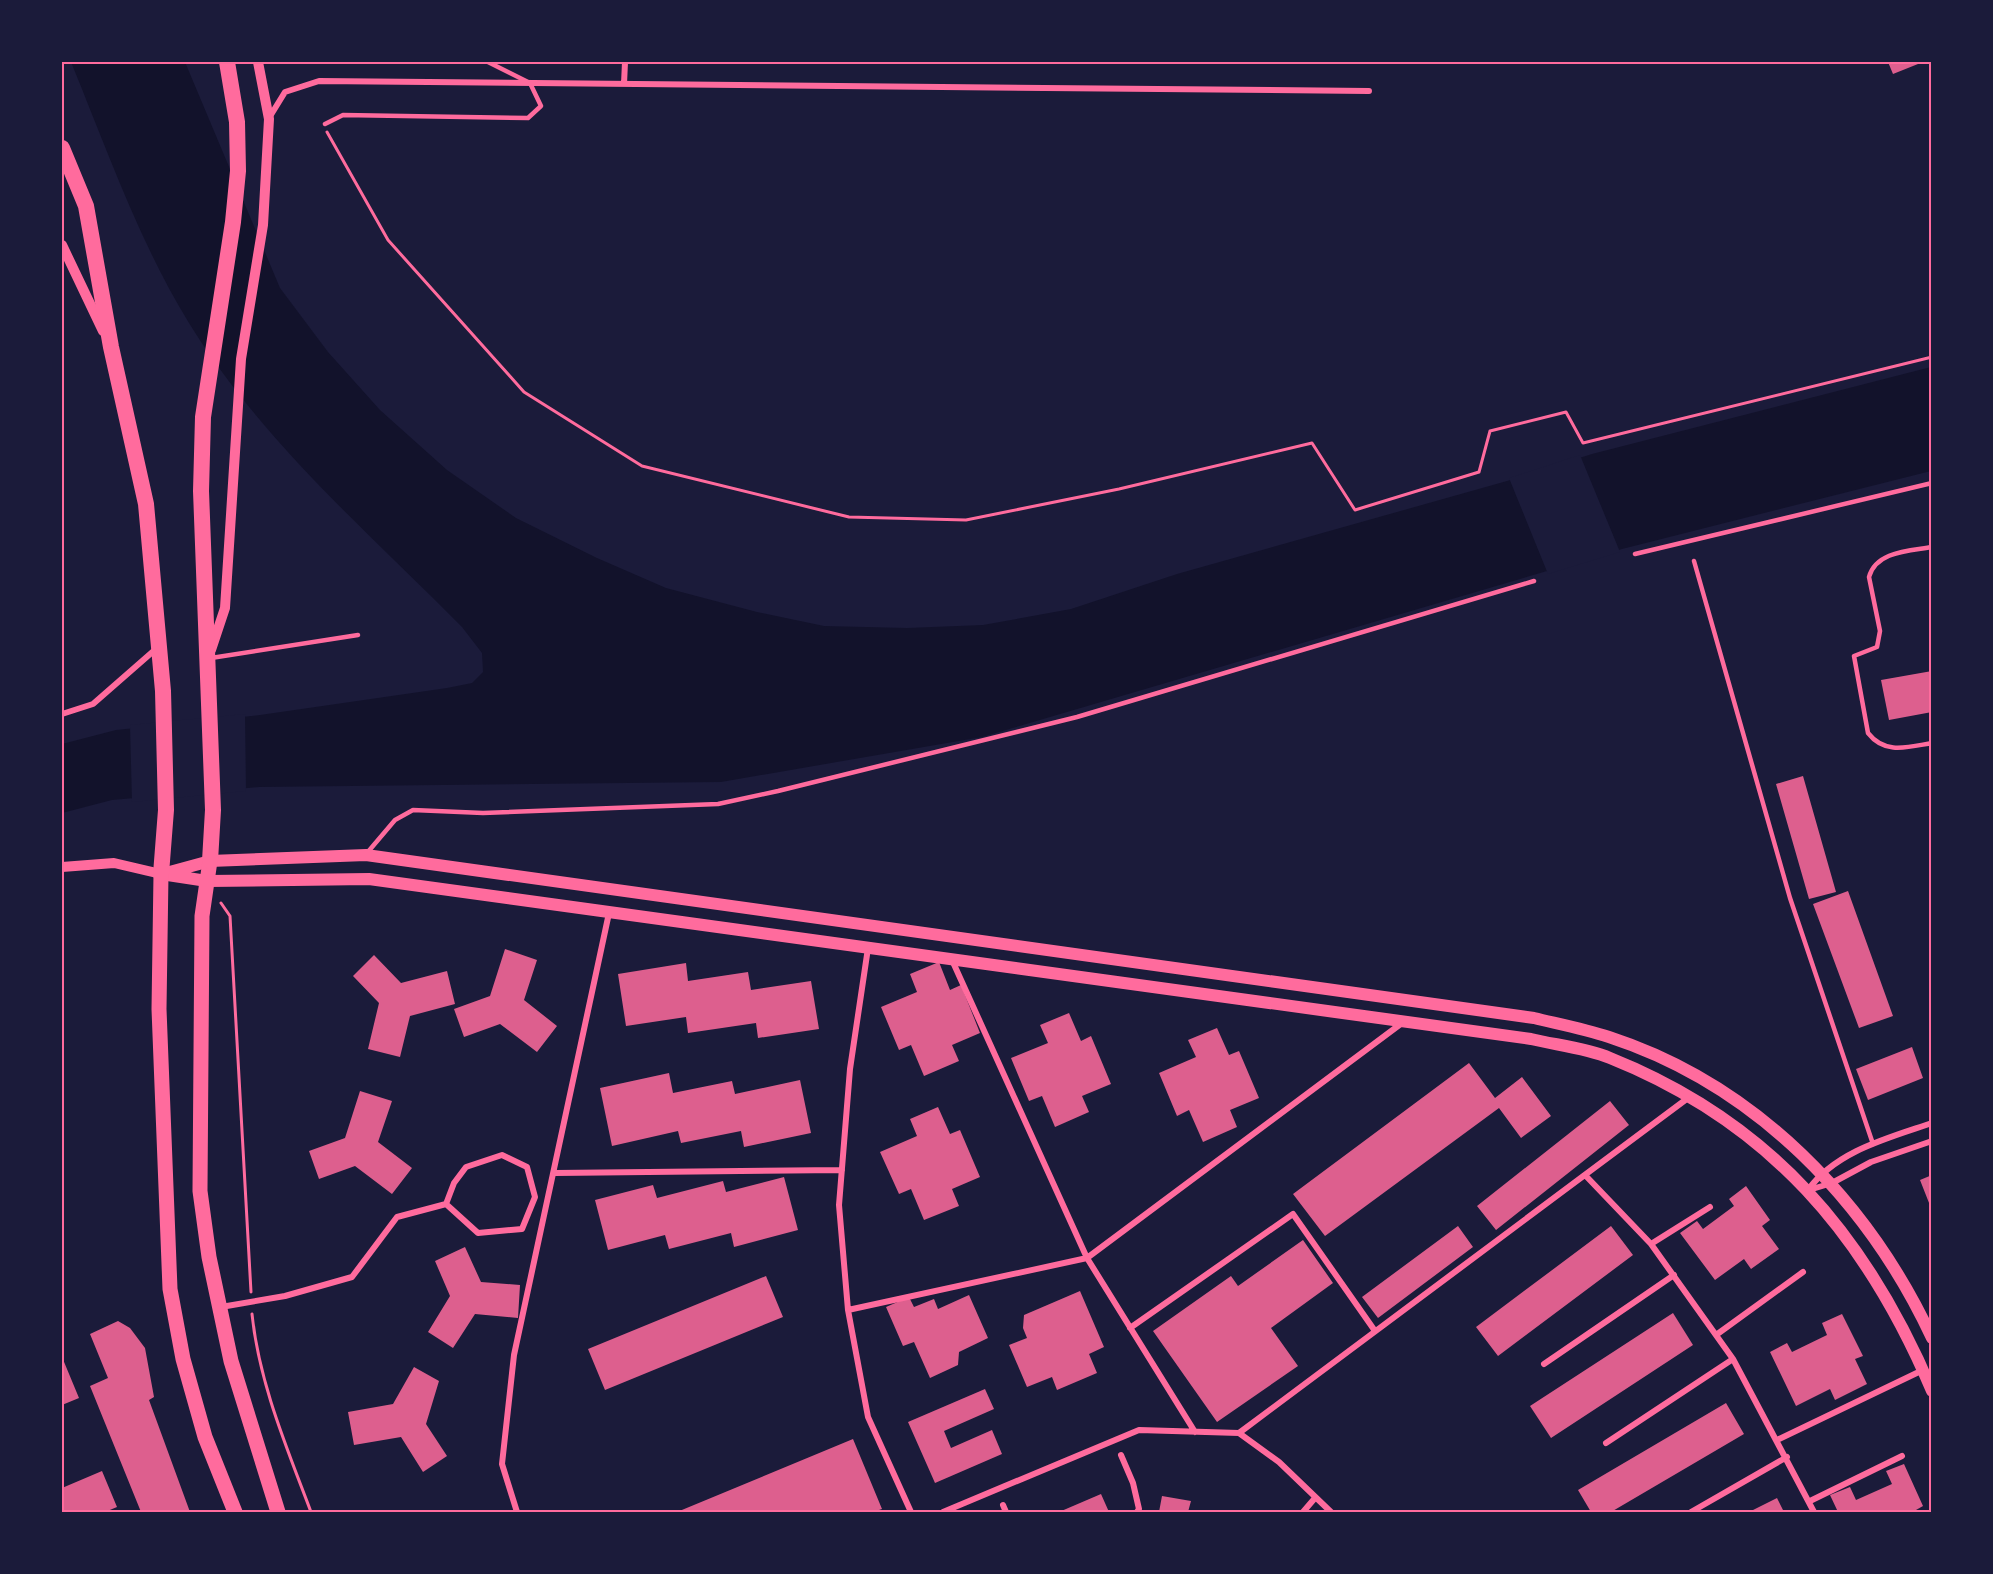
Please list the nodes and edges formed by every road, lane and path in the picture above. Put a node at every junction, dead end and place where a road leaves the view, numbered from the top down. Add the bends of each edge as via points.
1 (227, 62) edge
2 (258, 62) edge
3 (488, 62) edge
4 (625, 62) edge
5 (530, 83) junction
6 (624, 84) junction
7 (1369, 91) dead end
8 (269, 119) junction
9 (325, 124) joint
10 (62, 148) edge
11 (62, 245) edge
12 (111, 347) junction
13 (1932, 357) edge
14 (1932, 483) edge
15 (1932, 548) edge
16 (1635, 554) dead end
17 (1694, 561) dead end
18 (1534, 581) dead end
19 (358, 635) dead end
20 (160, 645) junction
21 (208, 658) junction
22 (62, 714) edge
23 (1932, 743) edge
24 (366, 855) junction
25 (210, 861) junction
26 (62, 867) edge
27 (161, 874) junction
28 (207, 881) junction
29 (609, 912) junction
30 (868, 948) junction
31 (952, 960) junction
32 (1402, 1023) junction
33 (1689, 1098) junction
34 (1932, 1123) edge
35 (1932, 1141) edge
36 (1873, 1144) junction
37 (842, 1170) junction
38 (1821, 1172) junction
39 (555, 1173) junction
40 (1585, 1175) junction
41 (1832, 1183) junction
42 (1808, 1190) junction
43 (446, 1204) junction
44 (1710, 1207) dead end
45 (1651, 1244) junction
46 (1087, 1257) junction
47 (1803, 1272) dead end
48 (1674, 1275) junction
49 (251, 1301) junction
50 (220, 1307) junction
51 (848, 1310) junction
52 (1130, 1328) junction
53 (1375, 1331) junction
54 (1716, 1335) junction
55 (1932, 1338) edge
56 (1733, 1359) junction
57 (1544, 1364) dead end
58 (1923, 1370) junction
59 (1932, 1391) edge
60 (1195, 1432) junction
61 (1239, 1433) junction
62 (1777, 1440) junction
63 (1606, 1443) dead end
64 (1121, 1455) dead end
65 (1902, 1456) dead end
66 (1787, 1457) junction
67 (1316, 1498) junction
68 (1810, 1501) junction
69 (1003, 1505) dead end
70 (235, 1512) edge
71 (278, 1512) edge
72 (311, 1512) edge
73 (518, 1512) edge
74 (911, 1512) edge
75 (943, 1512) edge
76 (1006, 1512) edge
77 (1137, 1512) edge
78 (1303, 1512) edge
79 (1331, 1512) edge
80 (1691, 1512) edge
81 (1814, 1512) edge

1 - 21 highway via 237,122 238,171 203,417 201,503
2 - 8 street
3 - 5 lane
4 - 6 street
5 - 6 street
5 - 8 street via 319,81 285,92
5 - 9 lane via 541,106 528,118 343,115
6 - 7 street
8 - 21 street via 263,225 241,359 225,608
9 - 13 path via 388,240 524,392 642,466 849,517 966,520 1312,443 1355,510 1479,472 1490,431 1566,412 1583,443
10 - 12 highway via 86,206
11 - 12 street
12 - 20 highway via 146,504
14 - 16 lane
15 - 23 lane via 1890,555 1871,569 1879,639 1877,647 1854,656 1869,733 1876,743 1896,750
17 - 36 lane via 1790,898
18 - 24 lane via 1077,717 748,798 718,804 483,813 413,810 395,820
19 - 21 lane
20 - 22 street via 93,704
20 - 27 highway via 166,810
21 - 25 highway via 213,810
24 - 25 main road
24 - 38 main road via 1534,1018 1609,1037 1682,1067 1744,1106 1799,1149
25 - 27 main road
25 - 28 main road
26 - 27 street via 114,863
27 - 28 main road
27 - 70 main road via 159,1009 170,1289 183,1359 205,1437
28 - 29 main road via 369,879
28 - 49 path via 230,916
28 - 50 main road via 202,916 200,1191 208,1257
29 - 30 main road
29 - 39 street
30 - 31 main road
30 - 37 street via 850,1069
31 - 32 main road
31 - 46 street
32 - 33 main road via 1531,1039 1609,1057
32 - 46 street
33 - 40 street
33 - 42 main road via 1729,1121
34 - 36 street
35 - 41 street via 1871,1162
36 - 38 street
37 - 39 street
37 - 51 street via 839,1205
38 - 41 main road
38 - 42 street
39 - 73 street via 514,1355 502,1464
40 - 45 street
40 - 53 street
41 - 42 street
41 - 55 main road via 1909,1290
42 - 58 main road via 1860,1255 1889,1301
43 - 43 street via 466,1167 502,1155 527,1167 535,1197 522,1229 478,1233
43 - 49 street via 397,1217 352,1277
44 - 45 street
45 - 48 street
46 - 51 street
46 - 52 street
47 - 54 street
48 - 54 street
48 - 57 street
49 - 50 street
49 - 72 path via 255,1337 274,1415
50 - 71 main road via 237,1382
51 - 74 street via 868,1418
52 - 53 street via 1293,1214
52 - 60 street
53 - 61 street
54 - 56 street
56 - 62 street
56 - 63 street
58 - 59 main road
58 - 62 street
60 - 61 street
60 - 75 street via 1139,1430
61 - 67 street via 1279,1462
62 - 66 street
64 - 77 street via 1133,1483
65 - 68 street
66 - 68 street
66 - 80 street
67 - 78 street
67 - 79 street
68 - 81 street
69 - 76 street

